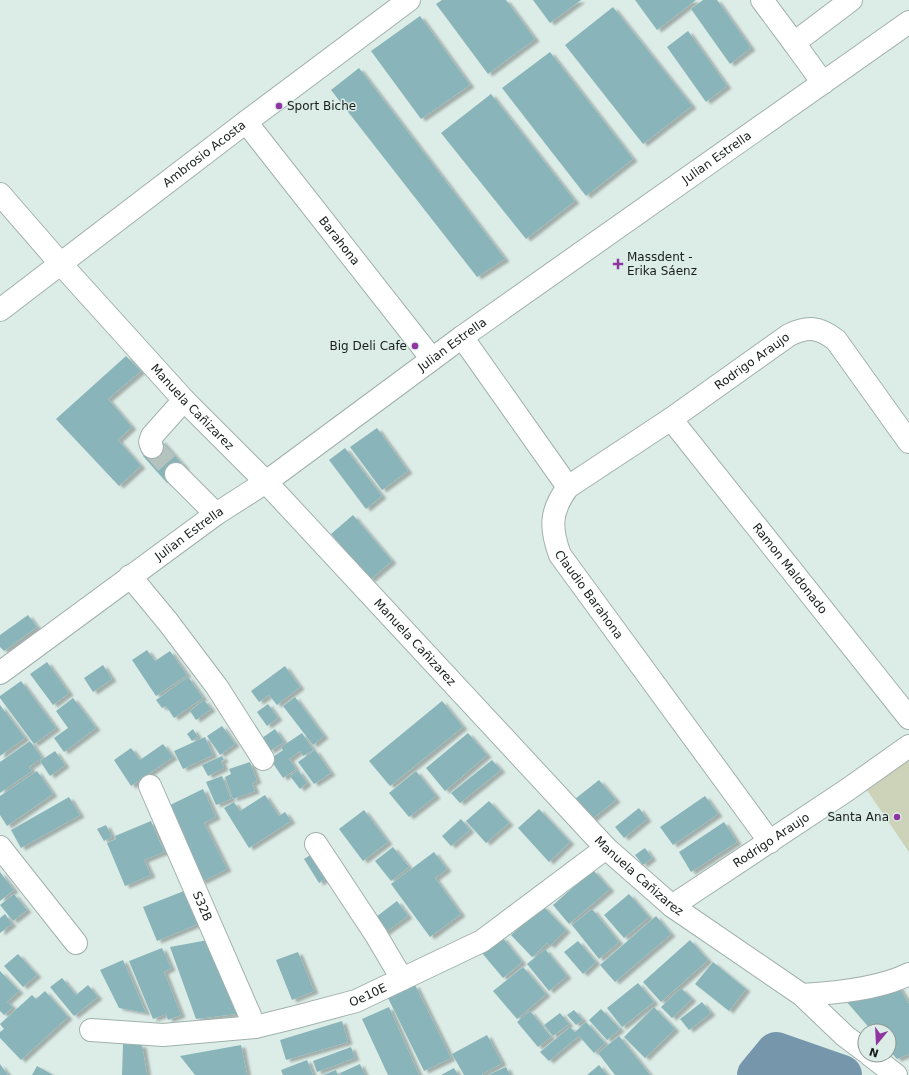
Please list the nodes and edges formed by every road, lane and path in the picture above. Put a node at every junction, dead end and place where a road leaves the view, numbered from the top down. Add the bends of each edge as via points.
1 (409, 0) edge
2 (762, 0) edge
3 (851, 0) edge
4 (909, 22) edge
5 (794, 43) junction
6 (823, 83) junction
7 (246, 122) junction
8 (0, 194) edge
9 (60, 263) junction
10 (0, 310) edge
11 (462, 337) junction
12 (432, 359) junction
13 (184, 400) junction
14 (671, 419) junction
15 (909, 442) edge
16 (152, 447) dead end
17 (176, 474) tunnel mouth
18 (266, 482) junction
19 (568, 487) junction
20 (216, 514) junction
21 (130, 576) junction
22 (0, 673) edge
23 (909, 718) edge
24 (909, 746) edge
25 (263, 759) dead end
26 (150, 786) dead end
27 (770, 842) junction
28 (316, 844) dead end
29 (0, 847) edge
30 (606, 848) junction
31 (672, 906) junction
32 (76, 943) dead end
33 (909, 974) edge
34 (402, 979) junction
35 (802, 995) junction
36 (255, 1027) junction
37 (91, 1030) dead end
38 (857, 1045) edge
39 (880, 1063) edge
40 (896, 1075) edge

1 - 7 street, Ambrosio Acosta
2 - 5 street
3 - 5 street
4 - 6 street, Julian Estrella
5 - 6 street
6 - 11 street, Julian Estrella
7 - 9 street, Ambrosio Acosta
7 - 12 street, Barahona
8 - 9 street, Manuela Cañizarez
9 - 10 street, Ambrosio Acosta
9 - 13 street, Manuela Cañizarez
11 - 12 street, Julian Estrella
11 - 19 street
12 - 18 street, Julian Estrella
13 - 16 street via 152,436
13 - 18 street, Manuela Cañizarez
14 - 15 street, Rodrigo Araujo via 789,335 798,330 813,329 828,333 836,340
14 - 19 street, Rodrigo Araujo
14 - 23 street, Ramon Maldonado
17 - 20 street
18 - 20 street, Julian Estrella
18 - 30 street, Manuela Cañizarez
19 - 27 street, Claudio Barahona via 559,499 554,516 554,538 560,555
20 - 21 street, Julian Estrella
21 - 22 street, Julian Estrella
21 - 25 street via 217,687
24 - 27 street, Rodrigo Araujo
26 - 36 street, S32B
27 - 31 street, Rodrigo Araujo
28 - 34 street
29 - 32 street
30 - 31 street, Manuela Cañizarez
30 - 34 street, Oe10E via 482,940
31 - 35 street, Manuela Cañizarez
33 - 35 street via 898,980 840,993
34 - 36 street, Oe10E via 356,1000
35 - 38 street, Manuela Cañizarez
36 - 37 street, Oe10E via 163,1035
39 - 40 street

